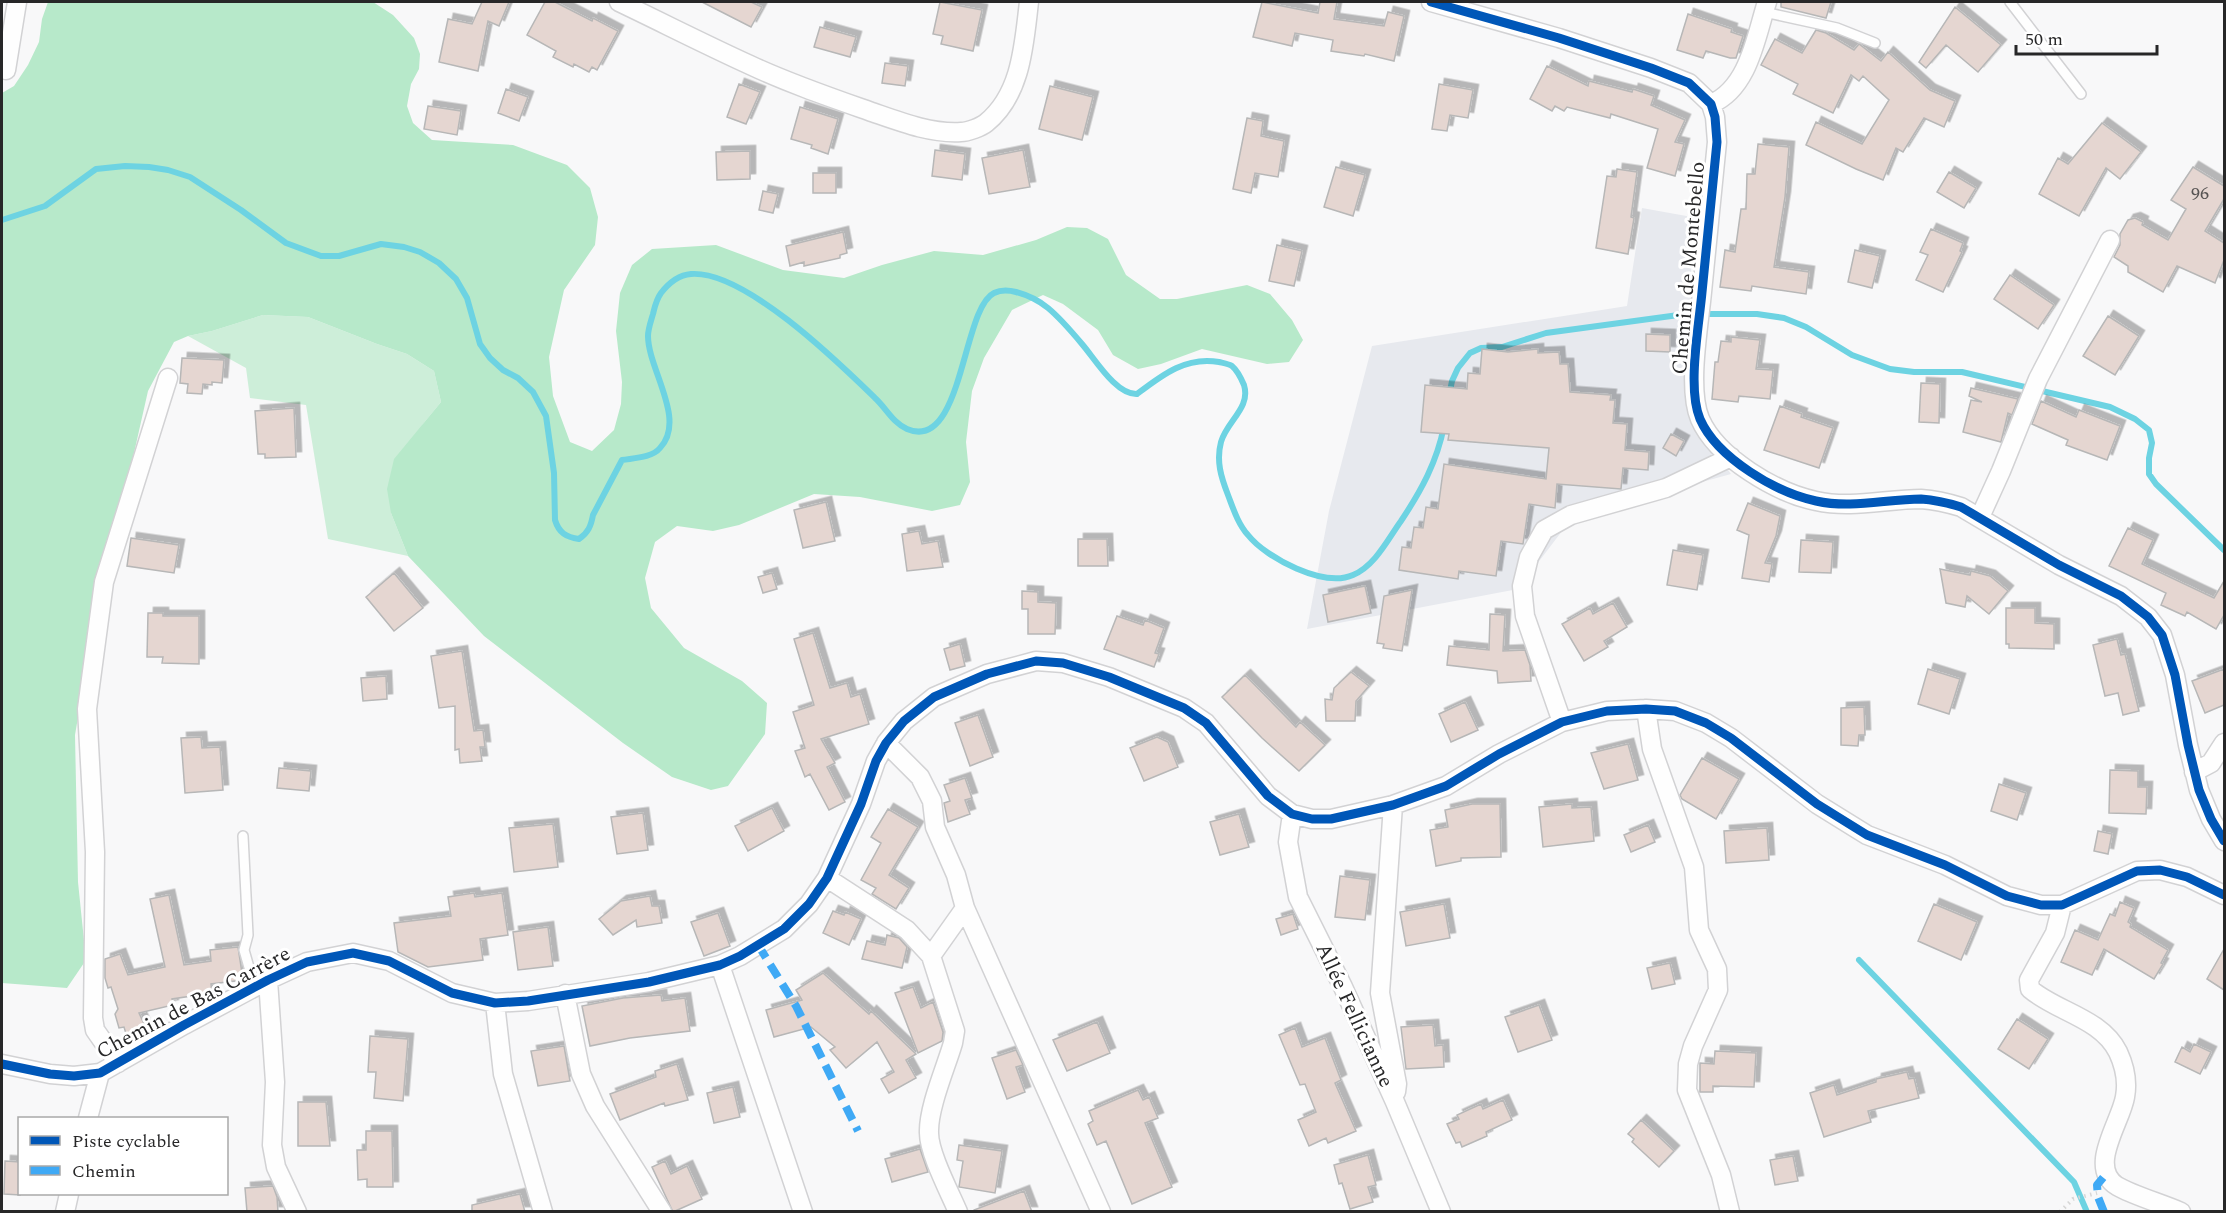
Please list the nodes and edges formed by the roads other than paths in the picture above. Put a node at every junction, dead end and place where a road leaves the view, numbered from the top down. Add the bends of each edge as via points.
1 (17, 2) edge
2 (619, 2) edge
3 (1029, 2) edge
4 (1431, 2) edge
5 (2010, 2) edge
6 (1766, 7) edge
7 (1875, 43) dead end
8 (6, 70) dead end
9 (2081, 94) dead end
10 (1711, 104) junction
11 (2110, 240) dead end
12 (168, 378) dead end
13 (1731, 457) junction
14 (1980, 517) junction
15 (1646, 709) junction
16 (1562, 722) junction
17 (2224, 742) edge
18 (886, 743) junction
19 (2194, 772) junction
20 (1393, 805) junction
21 (1292, 814) junction
22 (243, 836) dead end
23 (2224, 841) edge
24 (827, 878) junction
25 (2224, 895) edge
26 (2062, 905) junction
27 (965, 908) junction
28 (931, 956) junction
29 (720, 965) junction
30 (262, 984) junction
31 (565, 994) junction
32 (495, 1003) junction
33 (118, 1063) junction
34 (2, 1064) edge
35 (100, 1073) junction
36 (1395, 1102) junction
37 (89, 1117) edge
38 (69, 1195) edge
39 (1732, 1211) edge
40 (65, 1212) edge
41 (297, 1212) edge
42 (543, 1212) edge
43 (662, 1212) edge
44 (803, 1212) edge
45 (958, 1212) edge
46 (1101, 1212) edge
47 (1441, 1212) edge
48 (2181, 1212) edge

1 - 8 street
2 - 3 street via 751,66 817,93 901,121 964,132 985,124 1002,107 1014,85
4 - 10 street via 1651,68 1689,83
5 - 9 lane
6 - 7 lane
6 - 10 street via 1740,79
10 - 13 street, Chemin de Montebello via 1717,142 1694,392 1700,419
11 - 14 street via 2038,379
12 - 33 street via 104,582 87,709 95,852 93,1018 95,1030
13 - 14 street, Chemin de Montebello via 1781,490 1816,501 1846,505 1944,502
13 - 16 street via 1666,488 1571,515 1544,530 1529,557 1522,586 1525,616
14 - 19 street, Chemin de Montebello via 2059,565 2121,596 2148,617 2162,635 2175,675
15 - 16 street, Chemin de Bas Carrère via 1607,711
15 - 26 street, Chemin de Bas Carrère via 1675,711 1706,723 1867,836 1945,865 2007,896 2041,905
15 - 39 street via 1652,749 1694,867 1699,930 1718,969 1718,990 1688,1064 1687,1090
16 - 20 street, Chemin de Bas Carrère via 1446,786
17 - 19 street via 2211,763
18 - 21 street, Chemin de Bas Carrère via 904,721 934,697 987,675 1036,661 1063,663 1109,677 1191,713 1206,723 1268,796
18 - 24 street, Chemin de Bas Carrère
18 - 27 street via 920,777 932,801 935,827 956,875
19 - 23 street, Chemin de Montebello via 2211,819
20 - 21 street, Chemin de Bas Carrère via 1331,819
20 - 36 street via 1380,993 1397,1084
21 - 36 street, Allée Fellicianne via 1288,842 1298,897
22 - 30 lane via 248,935 244,950
24 - 28 street via 907,930
24 - 29 street, Chemin de Bas Carrère via 784,929
25 - 26 street, Chemin de Bas Carrère via 2187,877 2160,870 2137,871
26 - 48 street via 2055,933 2030,980 2030,989 2041,999 2101,1030 2117,1050 2126,1073 2125,1098 2107,1147 2106,1174 2116,1185
27 - 28 street
27 - 46 street
28 - 45 street via 955,1031 928,1134
29 - 31 street, Chemin de Bas Carrère via 649,982
29 - 44 street
30 - 32 street, Chemin de Bas Carrère via 308,962 353,953 389,960 452,993
30 - 33 street, Chemin de Bas Carrère
30 - 41 street via 275,1082 272,1145 276,1167
31 - 32 street, Chemin de Bas Carrère
31 - 43 street via 581,1074 595,1106
32 - 42 street via 503,1074
33 - 35 street, Chemin de Bas Carrère
34 - 35 street, Chemin de Bas Carrère via 50,1074
35 - 37 street
36 - 47 street, Allée Fellicianne
38 - 40 street

